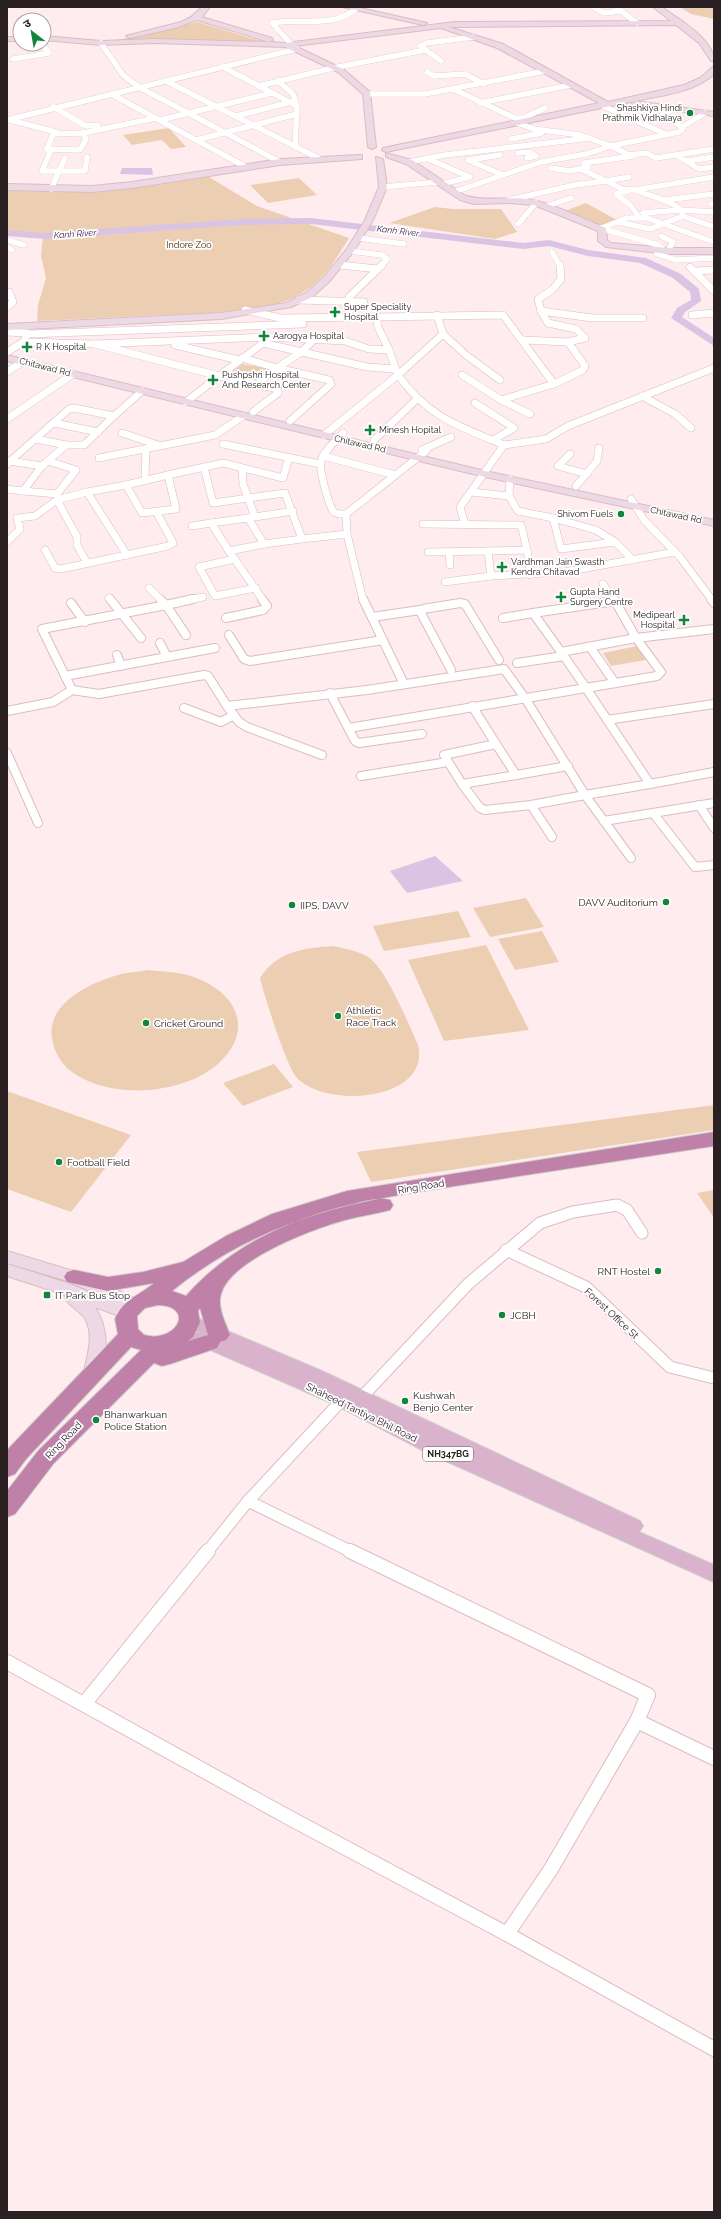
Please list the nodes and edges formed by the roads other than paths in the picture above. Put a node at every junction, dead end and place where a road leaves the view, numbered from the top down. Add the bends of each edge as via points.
1 (207, 7) edge
2 (346, 7) edge
3 (593, 7) edge
4 (616, 7) edge
5 (657, 7) edge
6 (356, 9) junction
7 (621, 11) junction
8 (198, 18) junction
9 (637, 23) junction
10 (680, 23) junction
11 (435, 25) junction
12 (473, 37) junction
13 (52, 39) edge
14 (103, 42) junction
15 (289, 46) junction
16 (425, 50) junction
17 (48, 52) edge
18 (7, 55) edge
19 (10, 59) edge
20 (714, 59) edge
21 (441, 61) dead end
22 (223, 67) junction
23 (333, 68) junction
24 (714, 68) edge
25 (545, 71) junction
26 (427, 72) dead end
27 (166, 81) junction
28 (278, 81) junction
29 (484, 84) junction
30 (572, 85) junction
31 (259, 86) junction
32 (139, 87) junction
33 (455, 90) junction
34 (272, 93) junction
35 (111, 94) junction
36 (366, 94) junction
37 (627, 101) junction
38 (291, 102) junction
39 (479, 103) junction
40 (216, 106) junction
41 (297, 106) junction
42 (605, 106) junction
43 (53, 107) junction
44 (545, 108) dead end
45 (675, 108) junction
46 (147, 113) junction
47 (188, 113) junction
48 (705, 113) junction
49 (297, 114) junction
50 (714, 114) edge
51 (236, 116) junction
52 (158, 119) junction
53 (7, 120) edge
54 (517, 123) junction
55 (255, 126) junction
56 (682, 127) junction
57 (534, 129) junction
58 (83, 133) junction
59 (227, 133) junction
60 (542, 133) junction
61 (53, 134) junction
62 (668, 135) junction
63 (592, 138) junction
64 (510, 139) dead end
65 (196, 140) junction
66 (554, 143) junction
67 (610, 146) junction
68 (295, 147) junction
69 (372, 147) junction
70 (512, 148) junction
71 (47, 149) junction
72 (714, 149) edge
73 (517, 153) junction
74 (390, 154) junction
75 (420, 154) dead end
76 (455, 154) junction
77 (633, 156) junction
78 (678, 156) junction
79 (87, 157) dead end
80 (714, 157) edge
81 (65, 158) dead end
82 (318, 158) junction
83 (426, 158) junction
84 (527, 158) dead end
85 (370, 159) junction
86 (469, 160) junction
87 (688, 161) junction
88 (280, 162) junction
89 (409, 162) junction
90 (246, 167) junction
91 (714, 167) edge
92 (551, 168) dead end
93 (583, 170) junction
94 (61, 171) junction
95 (503, 175) junction
96 (470, 177) junction
97 (629, 177) dead end
98 (714, 177) edge
99 (606, 181) junction
100 (480, 182) junction
101 (439, 183) junction
102 (7, 187) edge
103 (383, 187) junction
104 (714, 188) edge
105 (51, 189) junction
106 (632, 190) junction
107 (454, 192) junction
108 (714, 194) edge
109 (571, 198) dead end
110 (676, 198) junction
111 (509, 200) junction
112 (659, 200) junction
113 (536, 203) junction
114 (547, 206) junction
115 (714, 212) edge
116 (682, 213) junction
117 (639, 217) junction
118 (647, 218) junction
119 (616, 221) junction
120 (518, 224) dead end
121 (662, 225) junction
122 (714, 227) edge
123 (601, 228) junction
124 (361, 234) junction
125 (662, 236) dead end
126 (7, 240) edge
127 (714, 242) edge
128 (404, 244) dead end
129 (24, 245) dead end
130 (657, 250) junction
131 (350, 251) junction
132 (668, 251) junction
133 (714, 251) edge
134 (552, 252) dead end
135 (714, 258) edge
136 (714, 263) edge
137 (707, 264) dead end
138 (340, 265) junction
139 (378, 269) junction
140 (714, 270) edge
141 (714, 291) edge
142 (9, 292) dead end
143 (349, 297) dead end
144 (299, 300) junction
145 (364, 302) dead end
146 (7, 307) edge
147 (243, 310) junction
148 (253, 312) junction
149 (541, 312) junction
150 (714, 313) edge
151 (437, 315) junction
152 (692, 315) dead end
153 (376, 317) junction
154 (643, 318) dead end
155 (302, 321) junction
156 (7, 323) edge
157 (7, 327) edge
158 (7, 332) edge
159 (28, 334) junction
160 (443, 334) junction
161 (267, 337) junction
162 (305, 338) junction
163 (316, 338) junction
164 (522, 340) junction
165 (23, 342) junction
166 (162, 342) junction
167 (568, 342) junction
168 (263, 343) junction
169 (95, 344) junction
170 (389, 350) junction
171 (300, 353) junction
172 (7, 355) edge
173 (241, 359) junction
174 (22, 362) junction
175 (278, 368) junction
176 (714, 368) edge
177 (7, 372) edge
178 (396, 372) junction
179 (73, 374) junction
180 (462, 375) dead end
181 (219, 376) junction
182 (500, 380) dead end
183 (259, 384) junction
184 (554, 384) junction
185 (142, 391) junction
186 (642, 396) junction
187 (417, 399) junction
188 (188, 400) junction
189 (501, 400) junction
190 (475, 403) dead end
191 (248, 414) junction
192 (530, 414) dead end
193 (114, 416) junction
194 (7, 419) edge
195 (290, 421) junction
196 (54, 423) junction
197 (691, 428) dead end
198 (98, 432) junction
199 (122, 433) dead end
200 (333, 434) junction
201 (451, 437) dead end
202 (36, 439) junction
203 (374, 440) junction
204 (493, 440) junction
205 (223, 444) dead end
206 (66, 445) junction
207 (504, 445) junction
208 (160, 446) junction
209 (599, 448) dead end
210 (146, 449) junction
211 (422, 453) junction
212 (570, 454) dead end
213 (323, 456) junction
214 (289, 457) junction
215 (99, 458) dead end
216 (8, 462) edge
217 (45, 464) junction
218 (320, 464) junction
219 (204, 467) junction
220 (242, 468) junction
221 (487, 470) junction
222 (587, 474) junction
223 (168, 475) junction
224 (395, 475) junction
225 (145, 476) dead end
226 (283, 478) junction
227 (510, 479) junction
228 (126, 484) junction
229 (576, 486) junction
230 (7, 489) edge
231 (23, 491) junction
232 (86, 492) junction
233 (471, 492) junction
234 (285, 493) junction
235 (509, 496) junction
236 (247, 499) junction
237 (56, 500) junction
238 (632, 502) junction
239 (518, 511) junction
240 (293, 512) junction
241 (158, 513) junction
242 (346, 514) junction
243 (251, 517) junction
244 (714, 517) edge
245 (553, 518) junction
246 (211, 523) junction
247 (714, 523) edge
248 (423, 524) dead end
249 (465, 524) junction
250 (521, 525) junction
251 (192, 526) dead end
252 (347, 534) junction
253 (302, 539) junction
254 (7, 542) edge
255 (615, 542) junction
256 (264, 544) junction
257 (45, 550) dead end
258 (528, 550) junction
259 (229, 551) junction
260 (488, 551) junction
261 (428, 552) dead end
262 (449, 552) junction
263 (675, 552) junction
264 (127, 555) junction
265 (234, 559) junction
266 (633, 560) junction
267 (87, 564) junction
268 (450, 565) dead end
269 (531, 575) junction
270 (491, 576) junction
271 (445, 582) dead end
272 (603, 584) dead end
273 (149, 588) dead end
274 (256, 588) junction
275 (202, 597) dead end
276 (109, 598) dead end
277 (615, 601) junction
278 (71, 603) dead end
279 (714, 604) edge
280 (166, 605) junction
281 (420, 610) junction
282 (533, 614) junction
283 (122, 615) junction
284 (372, 617) junction
285 (226, 618) dead end
286 (503, 618) dead end
287 (85, 622) junction
288 (714, 629) edge
289 (229, 635) dead end
290 (186, 636) dead end
291 (141, 638) dead end
292 (636, 638) junction
293 (382, 640) junction
294 (160, 644) dead end
295 (590, 647) junction
296 (215, 648) dead end
297 (562, 654) junction
298 (117, 655) dead end
299 (167, 657) junction
300 (499, 660) dead end
301 (517, 663) dead end
302 (121, 666) junction
303 (451, 670) dead end
304 (65, 676) junction
305 (615, 683) junction
306 (404, 684) junction
307 (586, 688) junction
308 (72, 690) junction
309 (330, 693) junction
310 (524, 698) junction
311 (714, 704) edge
312 (227, 706) junction
313 (472, 706) junction
314 (184, 708) dead end
315 (7, 711) edge
316 (234, 715) junction
317 (607, 720) junction
318 (349, 728) junction
319 (422, 734) dead end
320 (496, 744) junction
321 (7, 752) edge
322 (322, 755) dead end
323 (448, 762) junction
324 (568, 766) junction
325 (714, 772) edge
326 (516, 775) junction
327 (361, 776) dead end
328 (462, 784) junction
329 (650, 784) junction
330 (585, 795) junction
331 (714, 803) edge
332 (531, 805) junction
333 (699, 805) junction
334 (653, 813) junction
335 (604, 821) junction
336 (38, 823) dead end
337 (714, 828) edge
338 (552, 837) dead end
339 (631, 858) dead end
340 (714, 865) edge
341 (714, 1139) edge
342 (714, 1152) edge
343 (318, 1222) junction
344 (642, 1233) dead end
345 (506, 1250) junction
346 (7, 1257) edge
347 (194, 1266) junction
348 (7, 1270) edge
349 (66, 1281) junction
350 (137, 1305) junction
351 (186, 1322) junction
352 (130, 1335) junction
353 (214, 1339) junction
354 (159, 1345) junction
355 (129, 1374) junction
356 (91, 1375) junction
357 (714, 1378) edge
358 (362, 1397) junction
359 (342, 1400) junction
360 (7, 1468) edge
361 (248, 1501) junction
362 (7, 1508) edge
363 (714, 1564) edge
364 (714, 1574) edge
365 (7, 1662) edge
366 (84, 1704) junction
367 (637, 1721) junction
368 (714, 1758) edge
369 (507, 1934) junction
370 (714, 2049) edge

1 - 8 main road
2 - 6 main road
3 - 7 street via 600,12
4 - 7 street
5 - 10 main road
6 - 11 main road
6 - 15 street via 346,18 331,22 295,20 272,23
7 - 9 street
8 - 14 main road
8 - 15 main road
9 - 10 main road
9 - 11 main road
10 - 20 main road via 702,41
11 - 12 main road
11 - 15 main road
12 - 16 street via 421,45
12 - 25 main road via 500,46
13 - 14 main road
14 - 15 main road
14 - 32 street via 124,75
15 - 22 street
15 - 23 main road
16 - 21 street
16 - 23 street
17 - 19 street
18 - 19 street
22 - 27 street
22 - 31 street
23 - 28 street
23 - 36 main road via 356,83
24 - 37 main road via 710,75 688,87
25 - 29 street
25 - 30 main road
26 - 29 street via 434,76 465,74
27 - 32 street
27 - 40 street
28 - 31 street
28 - 41 street via 297,99
29 - 33 street
30 - 39 street
30 - 42 main road
31 - 34 street
32 - 35 street
32 - 47 street
33 - 36 street via 406,96
33 - 39 street
34 - 38 street
34 - 40 street
35 - 43 street
35 - 46 street
36 - 69 main road
37 - 42 main road
37 - 45 main road
38 - 41 street
38 - 51 street
39 - 44 street via 517,119
40 - 47 street
40 - 51 street
41 - 49 street
42 - 54 main road
42 - 62 street
43 - 46 street via 89,126
43 - 53 street
45 - 48 main road
45 - 56 street via 662,115
46 - 52 street
47 - 52 street
47 - 59 street
48 - 50 main road
48 - 56 street
49 - 55 street
49 - 68 street
51 - 55 street
52 - 58 street
52 - 65 street
53 - 61 street via 53,130 56,132
54 - 57 street
54 - 74 main road
55 - 59 street
55 - 68 street
56 - 62 street via 679,132
57 - 60 street
57 - 63 street
58 - 61 street
58 - 71 street via 86,138 80,150
59 - 65 street
59 - 88 street
60 - 64 street
60 - 66 street
61 - 71 street
62 - 67 street
63 - 66 street
63 - 67 street
65 - 90 street
66 - 70 street
67 - 77 street
67 - 95 street via 586,154 541,162
68 - 82 street
69 - 74 main road
69 - 85 main road via 356,154
70 - 73 street
70 - 76 street
71 - 94 street via 50,153 42,171
72 - 78 street
73 - 84 street via 530,152 536,156
73 - 86 street
74 - 75 street
74 - 85 main road
74 - 89 main road
76 - 83 street
76 - 86 street
77 - 78 street via 646,153 656,158
77 - 93 street via 586,163 584,164 588,167
78 - 87 street
79 - 94 street via 85,171
80 - 87 street
81 - 94 street
82 - 85 main road
82 - 88 main road
83 - 89 street
83 - 96 street
85 - 103 main road
85 - 147 main road via 377,188 333,264 303,293 284,302
86 - 95 street
87 - 91 street via 700,170
88 - 90 main road
89 - 101 main road
90 - 105 main road via 132,185
92 - 93 street
93 - 99 street
94 - 105 street
95 - 100 street
96 - 100 street
96 - 101 street
97 - 99 street
98 - 106 street
99 - 106 street
99 - 111 street via 575,185
100 - 107 street
101 - 103 street
101 - 107 main road
102 - 105 main road
103 - 124 main road
104 - 110 street via 678,194
106 - 112 street
106 - 117 street via 616,194
107 - 111 main road via 474,201
108 - 110 street
109 - 114 street
110 - 112 street
111 - 113 main road
112 - 116 street via 675,204
113 - 114 main road
113 - 120 street via 527,217
114 - 123 main road
115 - 116 street
116 - 118 street via 643,213
116 - 121 street
116 - 122 street
117 - 118 street
117 - 119 street
118 - 121 street
119 - 121 street via 648,229
119 - 123 street
121 - 127 street
123 - 130 street via 662,247
123 - 130 main road via 604,234 603,243 609,246
124 - 128 street
124 - 131 main road
125 - 132 street via 673,242
126 - 129 street
130 - 132 main road
130 - 135 street via 658,255 676,260
131 - 138 main road
131 - 139 street via 386,257
132 - 133 main road
134 - 149 street via 560,264 561,279 552,290 538,299
136 - 137 street
138 - 139 street
138 - 144 main road via 318,288
139 - 143 street
140 - 141 street via 692,269
142 - 146 street via 13,302
144 - 145 street
144 - 148 main road
147 - 148 street
147 - 156 main road
148 - 155 street
148 - 157 main road via 206,317
149 - 154 street via 581,319
149 - 167 street via 548,323 576,329 585,338
150 - 152 street
151 - 153 street
151 - 160 street
151 - 164 street via 503,315
153 - 155 street
153 - 170 street
155 - 159 street
155 - 162 street
158 - 159 street
159 - 165 street
160 - 178 street
160 - 182 street
161 - 162 street
161 - 166 street
161 - 168 street
162 - 163 street
163 - 170 street
163 - 171 street
164 - 167 street
164 - 184 street
165 - 169 street
165 - 172 street
166 - 169 street
166 - 173 street
167 - 184 street via 585,366 583,370
168 - 171 street
168 - 173 street
169 - 181 street
170 - 178 street
171 - 175 street
171 - 178 street
172 - 174 main road, Chitawad Rd
172 - 188 main road, Chitawad Rd
173 - 175 street
173 - 181 street
174 - 177 street
174 - 179 main road, Chitawad Rd
175 - 183 street
175 - 195 street via 329,380 331,384
176 - 186 street
178 - 187 street
178 - 200 street
179 - 185 main road, Chitawad Rd
179 - 194 street
180 - 189 street
181 - 183 street
181 - 188 street
183 - 191 street via 279,390
184 - 189 street
185 - 188 main road, Chitawad Rd
185 - 193 street
186 - 197 street via 668,409
186 - 207 street via 568,426 551,438
187 - 203 street
187 - 204 street via 466,430
188 - 191 main road, Chitawad Rd
189 - 192 street
190 - 204 street via 514,428
191 - 195 main road, Chitawad Rd
191 - 200 main road, Chitawad Rd
191 - 208 street via 215,435
193 - 196 street via 73,408 67,410
193 - 198 street
195 - 200 main road, Chitawad Rd
196 - 198 street
196 - 202 street
198 - 206 street via 82,446
199 - 208 street
200 - 203 main road, Chitawad Rd
200 - 211 main road, Chitawad Rd
200 - 213 street
201 - 211 street
202 - 206 street
202 - 216 street
203 - 211 main road, Chitawad Rd
204 - 207 street
205 - 214 street
206 - 217 street
207 - 221 street
208 - 210 street
209 - 222 street via 597,461
210 - 215 street
210 - 225 street
211 - 221 main road, Chitawad Rd
211 - 224 street
212 - 222 street via 558,466
213 - 218 street
213 - 224 street
214 - 218 street
214 - 226 street
216 - 217 street
217 - 231 street
217 - 231 street via 76,470 58,494
218 - 242 street via 324,486 333,511
219 - 220 street via 223,463
219 - 223 street
219 - 236 street via 213,503
220 - 226 street
220 - 236 street
221 - 227 main road, Chitawad Rd
221 - 229 main road, Chitawad Rd
221 - 233 street
222 - 229 street
223 - 228 street
223 - 241 street via 176,509
224 - 242 street
226 - 234 street
227 - 235 street
227 - 238 main road, Chitawad Rd
228 - 232 street
228 - 241 street via 142,513
229 - 238 main road, Chitawad Rd
230 - 231 street
232 - 237 street
232 - 264 street
233 - 235 street
233 - 249 street via 460,507
234 - 236 street
234 - 240 street
235 - 239 street
236 - 243 street
237 - 254 street via 35,516 17,518 20,529
237 - 267 street via 77,537 76,545
238 - 244 main road, Chitawad Rd
238 - 247 main road, Chitawad Rd
238 - 263 street
239 - 245 street
239 - 250 street
240 - 243 street
240 - 253 street
241 - 264 street via 172,545
242 - 252 street
243 - 246 street
243 - 256 street
245 - 255 street via 596,530
245 - 255 street via 562,549
246 - 251 street
246 - 259 street
248 - 249 street
249 - 250 street
250 - 258 street
252 - 253 street
252 - 284 street via 364,605
253 - 256 street
255 - 266 street
256 - 259 street
257 - 267 street via 58,569
258 - 260 street
258 - 269 street
259 - 265 street
260 - 262 street
260 - 270 street
261 - 262 street
262 - 268 street
263 - 266 street
263 - 279 street
264 - 267 street
265 - 274 street
265 - 274 street via 199,567 215,596
266 - 269 street
269 - 270 street
270 - 271 street
272 - 277 street
273 - 280 street
274 - 285 street via 266,608
275 - 280 street
276 - 283 street
277 - 282 street
277 - 292 street
278 - 287 street
280 - 283 street
280 - 290 street
281 - 284 street
281 - 300 street via 465,604
281 - 303 street
282 - 286 street
282 - 297 street
283 - 287 street
283 - 291 street
284 - 293 street
287 - 304 street via 42,630
288 - 292 street
289 - 293 street via 244,659 250,661
292 - 295 street
292 - 305 street via 661,674
293 - 306 street
294 - 299 street
295 - 297 street
295 - 305 street
296 - 299 street
297 - 301 street
297 - 307 street
298 - 302 street
299 - 302 street
302 - 304 street
304 - 308 street
305 - 307 street
306 - 309 street
306 - 310 street via 504,669
307 - 310 street
307 - 317 street
308 - 312 street via 98,694 208,676
308 - 315 street via 53,702
309 - 312 street
309 - 318 street
310 - 313 street
310 - 324 street
311 - 317 street
312 - 316 street
313 - 318 street
313 - 320 street
314 - 316 street via 221,722
316 - 322 street via 247,727
317 - 329 street
318 - 319 street via 355,741 361,743
320 - 323 street via 447,753 444,755
320 - 326 street
321 - 336 street
323 - 327 street
323 - 328 street
324 - 326 street
324 - 330 street
325 - 329 street
326 - 328 street
328 - 332 street via 480,808 485,810
329 - 330 street
330 - 332 street
330 - 335 street
331 - 333 street
332 - 338 street
333 - 334 street
333 - 337 street
334 - 335 street
334 - 340 street via 695,867
335 - 339 street
341 - 347 highway, Ring Road via 399,1189 327,1203 263,1226 227,1244
342 - 343 highway, Ring Road via 377,1206
343 - 351 highway, Ring Road via 265,1243 231,1265 208,1285
343 - 353 highway via 254,1255 215,1284 210,1293 209,1303
344 - 345 street via 627,1210 617,1206 573,1212 540,1223
345 - 357 street, Forest Office St via 586,1287 670,1367
345 - 358 street via 468,1284
346 - 349 main road
347 - 349 highway via 143,1279 108,1284
347 - 350 highway, Ring Road
348 - 349 main road
349 - 350 main road
349 - 356 main road via 89,1311 97,1327 97,1348
350 - 351 highway via 172,1298
350 - 352 highway via 125,1324
351 - 353 main road, Shaheed Tantiya Bhil Road / NH347BG
351 - 354 highway via 171,1342
352 - 354 highway via 142,1343
352 - 356 highway
353 - 355 highway via 171,1354
353 - 358 main road, Shaheed Tantiya Bhil Road / NH347BG via 316,1376
353 - 359 main road, Shaheed Tantiya Bhil Road / NH347BG
354 - 355 highway, Ring Road
355 - 362 highway, Ring Road via 46,1457
356 - 360 highway
358 - 363 main road, Shaheed Tantiya Bhil Road / NH347BG
359 - 361 street
359 - 364 main road, Shaheed Tantiya Bhil Road / NH347BG via 435,1448
361 - 366 street
361 - 367 street via 648,1695
365 - 366 street
366 - 369 street
367 - 368 street
367 - 369 street via 551,1869
369 - 370 street

